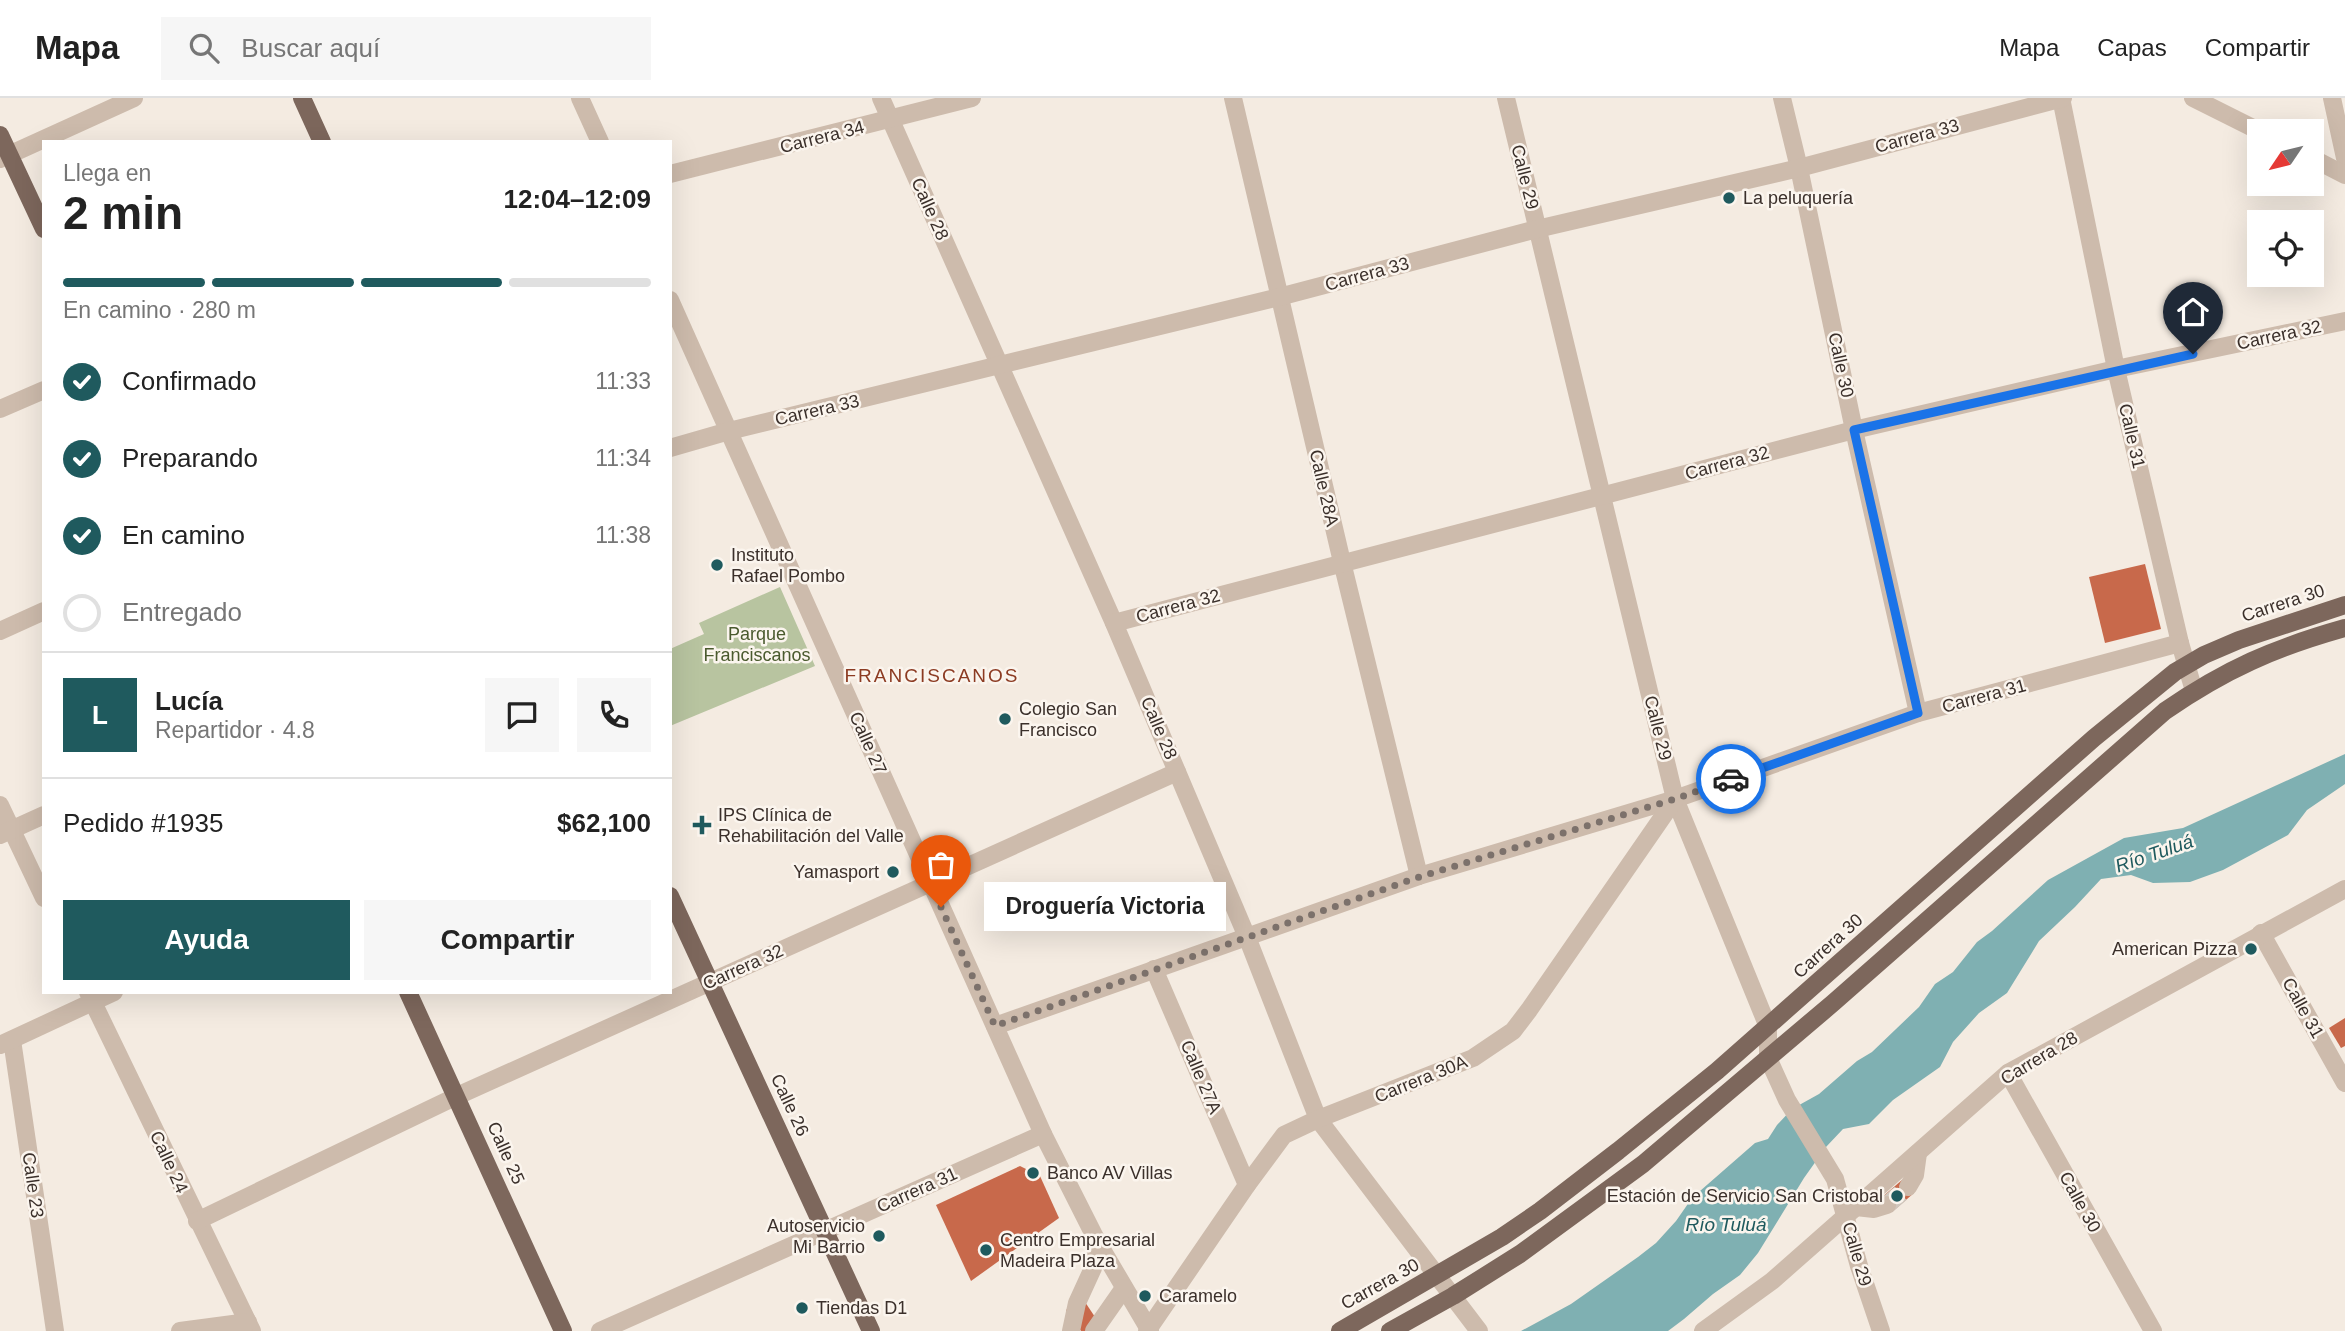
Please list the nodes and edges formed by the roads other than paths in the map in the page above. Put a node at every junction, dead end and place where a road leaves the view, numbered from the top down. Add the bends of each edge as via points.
1 (134, 98) edge
2 (302, 98) edge
3 (580, 98) edge
4 (881, 98) edge
5 (972, 98) edge
6 (1233, 98) edge
7 (1506, 98) edge
8 (1782, 98) edge
9 (2062, 98) edge
10 (2193, 98) edge
11 (2332, 98) edge
12 (890, 120) junction
13 (2247, 125) edge
14 (0, 135) edge
15 (42, 140) edge
16 (42, 140) edge
17 (321, 140) edge
18 (599, 140) edge
19 (5, 157) edge
20 (2345, 158) edge
21 (2324, 164) edge
22 (1799, 167) junction
23 (672, 174) edge
24 (2345, 175) edge
25 (42, 225) edge
26 (1538, 229) junction
27 (1279, 297) junction
28 (672, 304) edge
29 (2345, 321) edge
30 (1000, 367) junction
31 (2116, 369) junction
32 (42, 391) edge
33 (0, 409) edge
34 (1854, 430) junction
35 (729, 431) junction
36 (672, 447) edge
37 (1602, 495) junction
38 (1342, 562) junction
39 (2345, 606) edge
40 (42, 612) edge
41 (1114, 623) junction
42 (2345, 628) edge
43 (0, 631) edge
44 (2180, 643) junction
45 (2186, 666) junction
46 (2194, 691) junction
47 (1918, 713) junction
48 (1177, 772) junction
49 (1675, 799) junction
50 (0, 805) edge
51 (42, 816) edge
52 (6, 832) edge
53 (1419, 877) junction
54 (931, 883) junction
55 (2345, 890) edge
56 (42, 895) edge
57 (672, 900) edge
58 (2262, 933) junction
59 (1247, 937) junction
60 (1154, 969) junction
61 (710, 982) junction
62 (409, 994) edge
63 (91, 997) edge
64 (995, 1026) junction
65 (1768, 1027) junction
66 (6, 1043) edge
67 (1768, 1058) junction
68 (2008, 1073) junction
69 (2345, 1083) edge
70 (457, 1096) junction
71 (1318, 1119) junction
72 (1043, 1134) junction
73 (1918, 1153) junction
74 (1247, 1185) junction
75 (1908, 1187) tunnel mouth
76 (1887, 1205) tunnel mouth
77 (1851, 1212) junction
78 (197, 1220) junction
79 (824, 1231) junction
80 (1097, 1241) junction
81 (1438, 1276) junction
82 (1124, 1288) junction
83 (1453, 1296) junction
84 (250, 1327) edge
85 (1148, 1330) edge
86 (1478, 1330) edge
87 (55, 1331) edge
88 (180, 1331) edge
89 (563, 1331) edge
90 (600, 1331) edge
91 (871, 1331) edge
92 (1071, 1331) edge
93 (1094, 1331) edge
94 (1340, 1331) edge
95 (1390, 1331) edge
96 (1703, 1331) edge
97 (1881, 1331) edge
98 (2153, 1331) edge

1 - 16 street
2 - 17 main road
3 - 18 street
4 - 12 street, Calle 28
5 - 12 street, Carrera 34
6 - 27 street, Calle 28A
7 - 26 street, Calle 29
8 - 22 street, Calle 30
9 - 22 street, Carrera 33
9 - 31 street, Calle 31
10 - 13 street
11 - 20 street
12 - 23 street, Carrera 34
12 - 30 street, Calle 28
14 - 19 main road
15 - 19 street
19 - 25 main road
21 - 24 street
22 - 26 street, Carrera 33
22 - 34 street, Calle 30
26 - 27 street, Carrera 33
26 - 37 street, Calle 29
27 - 30 street, Carrera 33
27 - 38 street, Calle 28A
28 - 35 street, Calle 27
29 - 31 street, Carrera 32
30 - 35 street, Carrera 33
30 - 41 street, Calle 28
31 - 34 street, Carrera 32
31 - 44 street, Calle 31
32 - 33 street
34 - 37 street, Carrera 32
34 - 47 street, Calle 30
35 - 36 street, Carrera 33
35 - 54 street, Calle 27
37 - 38 street, Carrera 32
37 - 49 street, Calle 29
38 - 41 street, Carrera 32
38 - 53 street, Calle 28A
39 - 45 main road, Carrera 30 via 2239,640
40 - 43 street
41 - 48 street, Calle 28
42 - 46 main road via 2267,653
44 - 45 street, Calle 31
44 - 47 street, Carrera 31
45 - 46 street, Calle 31
45 - 65 main road, Carrera 30 via 2094,738
46 - 67 main road via 2129,741
47 - 49 street, Carrera 31
48 - 54 street, Carrera 32
48 - 59 street, Calle 28
49 - 53 street, Carrera 31
49 - 65 street, Calle 29
49 - 71 street, Carrera 30A via 1513,1031 1473,1058
50 - 52 street
51 - 52 street
52 - 56 street
53 - 59 street, Carrera 31
54 - 61 street, Carrera 32
54 - 64 street, Calle 27
55 - 58 street, Carrera 28
57 - 61 main road, Calle 26
58 - 68 street, Carrera 28
58 - 69 street, Calle 31
59 - 60 street, Carrera 31
59 - 71 street, Calle 28
60 - 64 street, Carrera 31
60 - 74 street, Calle 27A
61 - 70 street, Carrera 32
61 - 79 main road, Calle 26
62 - 70 main road, Calle 25
63 - 66 street
63 - 78 street, Calle 24
64 - 72 street, Calle 27
65 - 67 street, Calle 29
65 - 81 main road, Carrera 30 via 1580,1181
66 - 87 street, Calle 23
67 - 77 street, Calle 29
67 - 83 main road via 1605,1193
68 - 73 street, Carrera 28
68 - 98 street, Calle 30
70 - 78 street, Carrera 32
70 - 89 main road, Calle 25
71 - 74 street, Carrera 30A via 1284,1135
71 - 81 street, Calle 28
72 - 79 street, Carrera 31
72 - 80 street, Calle 27
73 - 75 street
73 - 77 street, Carrera 28
74 - 85 street, Carrera 30A
76 - 77 street
77 - 96 street, Carrera 28 via 1772,1281
77 - 97 street, Calle 29
78 - 84 street, Calle 24
79 - 90 street, Carrera 31
79 - 91 main road, Calle 26
80 - 82 street, Calle 27
80 - 92 street via 1093,1268 1077,1303
81 - 83 street, Calle 28
81 - 94 main road, Carrera 30
82 - 85 street, Calle 27
82 - 93 street
83 - 86 street, Calle 28
83 - 95 main road
84 - 88 street

